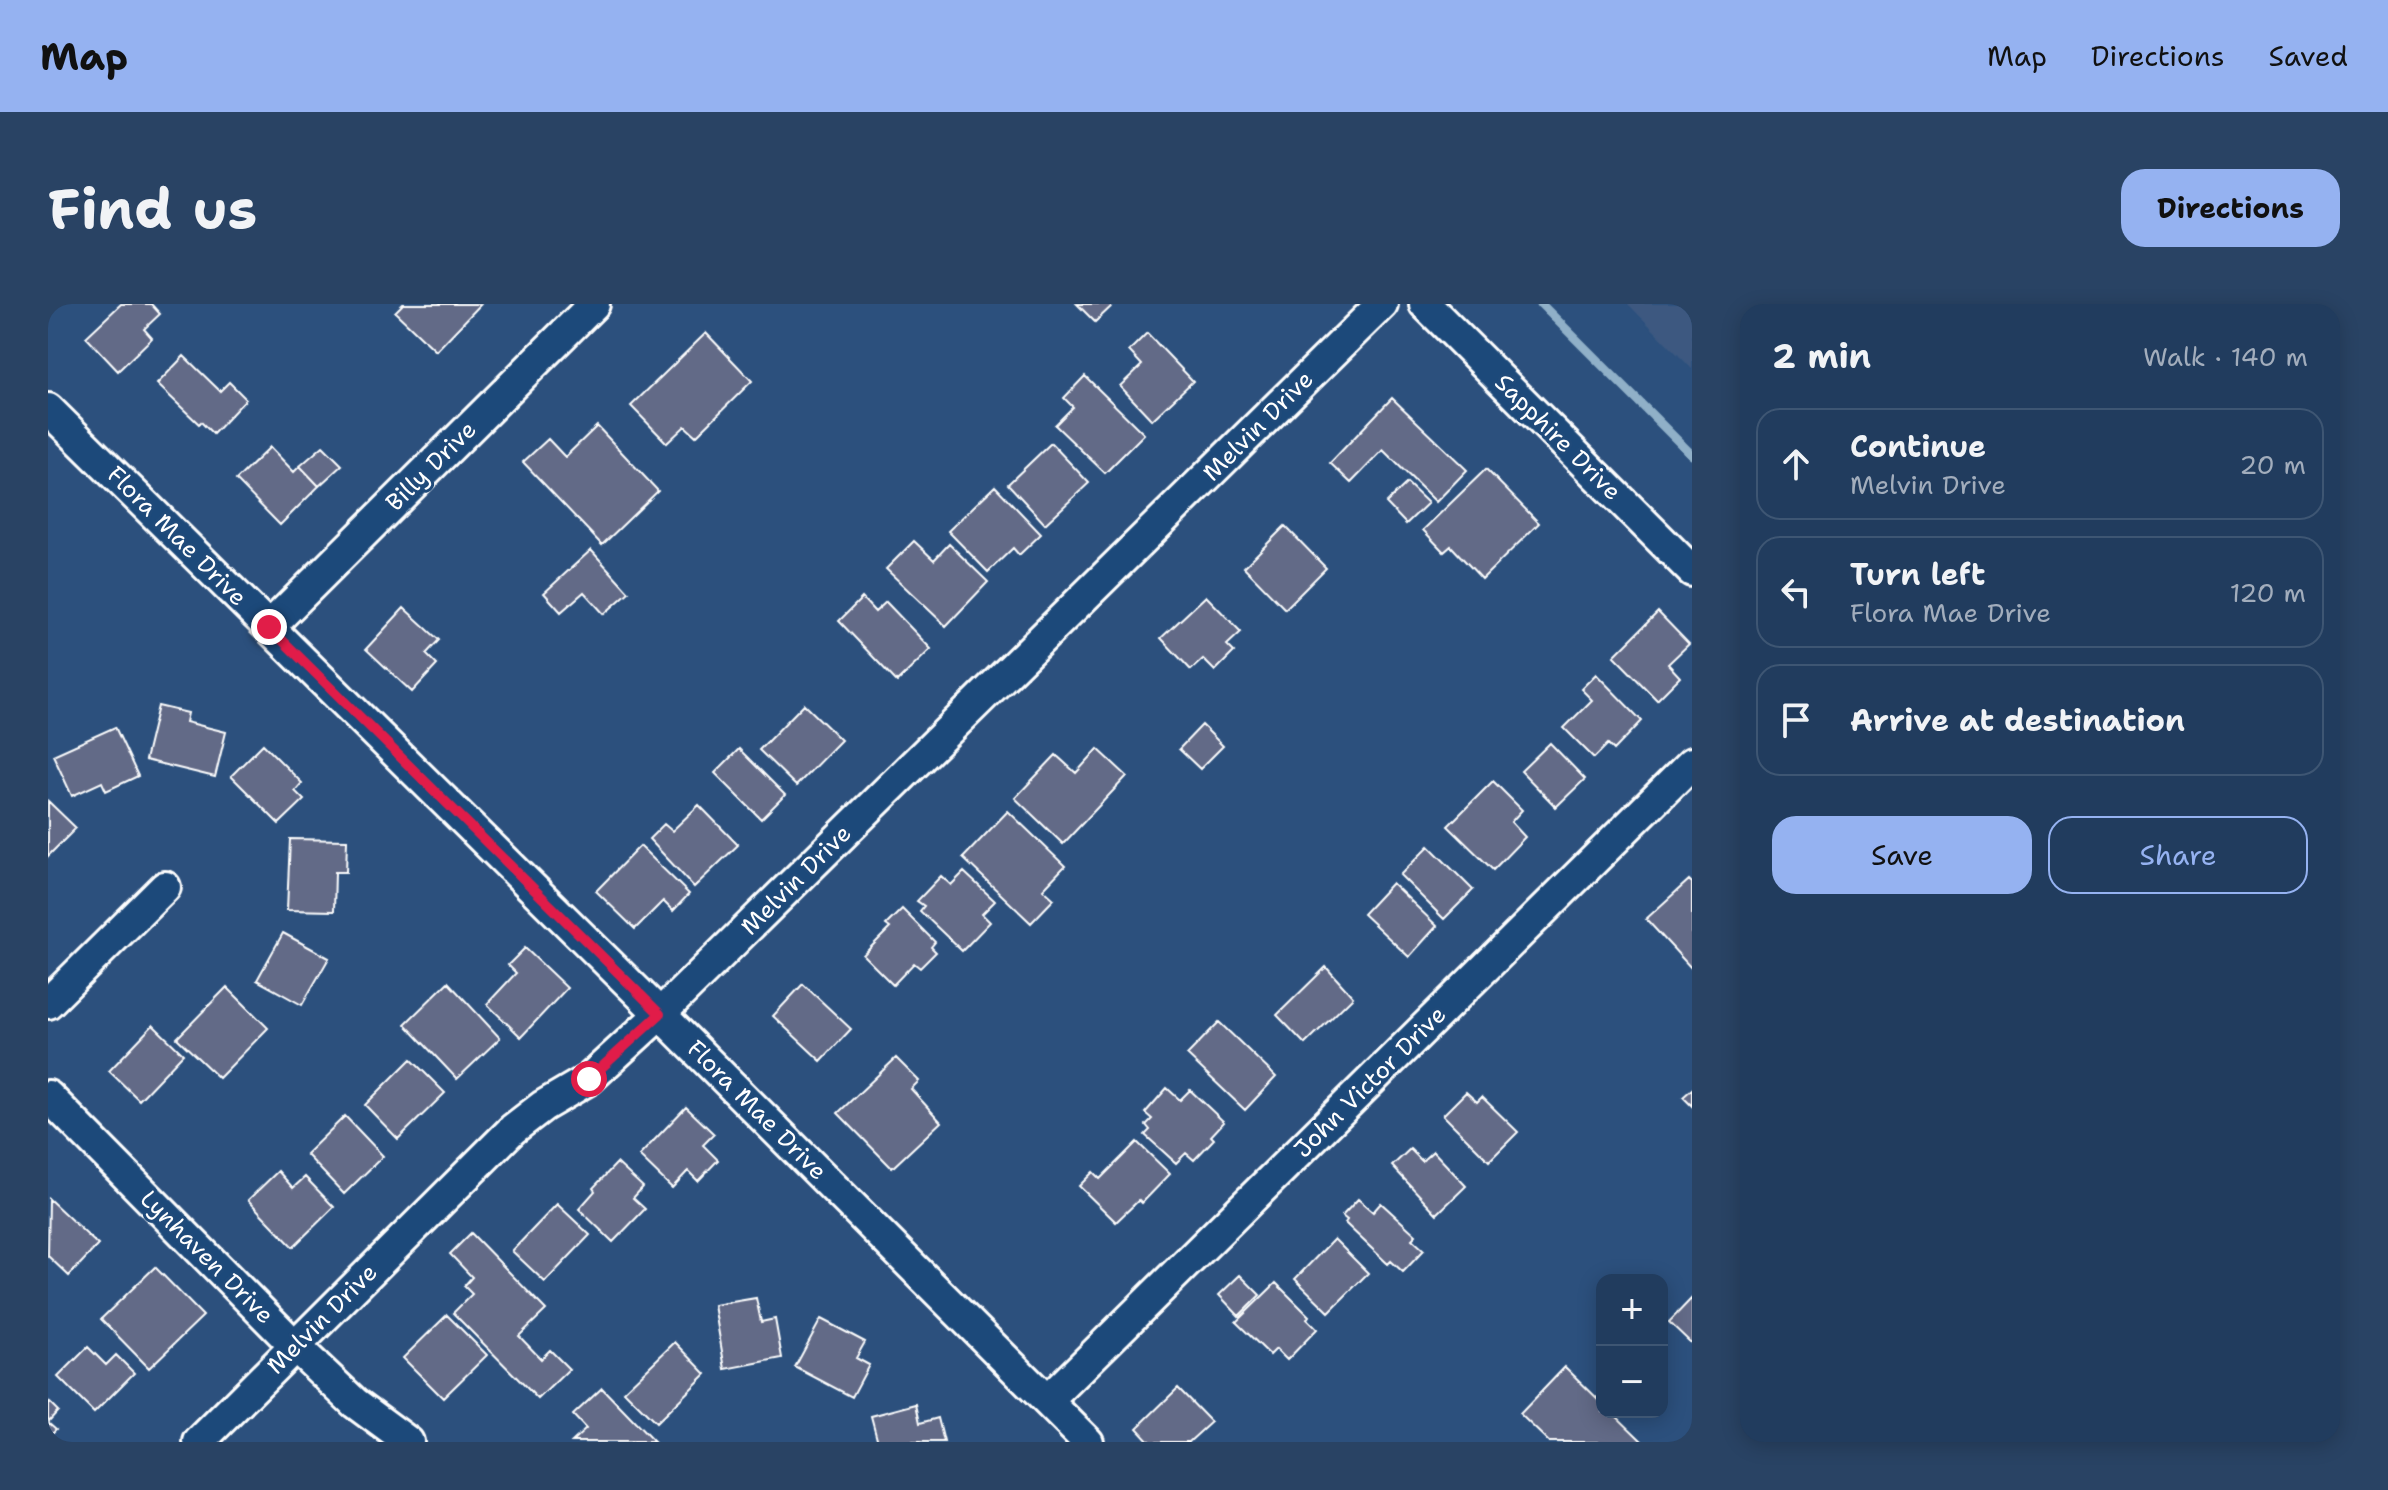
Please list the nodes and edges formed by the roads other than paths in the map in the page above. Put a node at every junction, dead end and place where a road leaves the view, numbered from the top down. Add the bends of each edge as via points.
1 (594, 304) edge
2 (1382, 304) edge
3 (1425, 304) edge
4 (48, 409) edge
5 (1692, 571) edge
6 (269, 627) junction
7 (1692, 763) edge
8 (165, 887) dead end
9 (48, 1003) edge
10 (660, 1014) junction
11 (48, 1096) edge
12 (295, 1346) junction
13 (1047, 1401) junction
14 (199, 1442) edge
15 (408, 1442) edge
16 (1088, 1442) edge

1 - 6 street, Billy Drive
2 - 10 street, Melvin Drive
3 - 5 street, Sapphire Drive
4 - 6 street, Flora Mae Drive
6 - 10 street, Flora Mae Drive
7 - 13 street, John Victor Drive
8 - 9 street
10 - 12 street, Melvin Drive via 589,1079 513,1129
10 - 13 street, Flora Mae Drive
11 - 12 street, Lynhaven Drive
12 - 14 street, Melvin Drive
12 - 15 street, Lynhaven Drive via 355,1403
13 - 16 street, Flora Mae Drive

